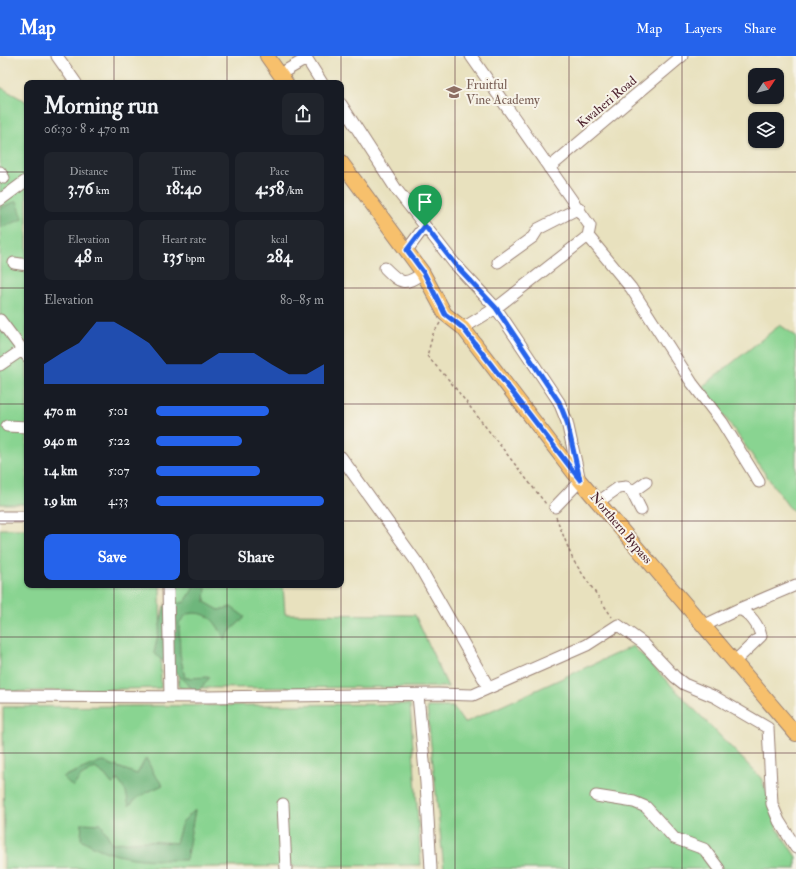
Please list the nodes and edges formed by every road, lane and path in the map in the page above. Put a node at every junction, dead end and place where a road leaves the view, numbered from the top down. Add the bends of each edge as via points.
1 (268, 56) edge
2 (471, 56) edge
3 (682, 56) edge
4 (60, 57) edge
5 (305, 58) edge
6 (283, 78) edge
7 (74, 80) edge
8 (320, 80) edge
9 (344, 109) edge
10 (344, 166) edge
11 (549, 168) junction
12 (24, 182) edge
13 (0, 200) edge
14 (579, 208) junction
15 (425, 226) junction
16 (588, 236) junction
17 (407, 250) junction
18 (498, 262) dead end
19 (14, 264) dead end
20 (24, 265) edge
21 (385, 268) dead end
22 (424, 273) junction
23 (496, 308) junction
24 (445, 314) junction
25 (0, 320) edge
26 (463, 328) junction
27 (24, 353) edge
28 (0, 365) edge
29 (7, 426) dead end
30 (24, 427) edge
31 (344, 461) edge
32 (580, 480) junction
33 (646, 482) dead end
34 (759, 482) dead end
35 (632, 492) junction
36 (598, 502) junction
37 (552, 509) junction
38 (641, 510) dead end
39 (0, 517) edge
40 (24, 517) edge
41 (796, 585) edge
42 (168, 588) edge
43 (739, 609) junction
44 (618, 625) junction
45 (703, 626) junction
46 (734, 662) junction
47 (488, 688) junction
48 (418, 695) junction
49 (0, 696) edge
50 (170, 697) junction
51 (782, 718) junction
52 (768, 728) junction
53 (796, 734) edge
54 (596, 796) dead end
55 (283, 804) dead end
56 (796, 848) edge
57 (286, 869) edge
58 (430, 869) edge
59 (720, 869) edge

1 - 6 main road
2 - 11 street
3 - 11 street, Kwaheri Road
4 - 7 street
5 - 6 street
5 - 8 street
9 - 15 street via 396,189
10 - 17 main road, Northern Bypass
11 - 14 street
12 - 13 street
14 - 16 street via 590,226
14 - 18 street via 538,229 533,237
15 - 17 street
15 - 23 street via 454,263
16 - 23 street
16 - 34 street via 631,288 692,383 722,422
17 - 22 main road, Northern Bypass
19 - 20 street
21 - 22 street via 402,282 408,282
22 - 24 main road, Northern Bypass
23 - 26 street
23 - 32 street via 559,402 567,422
24 - 26 main road, Northern Bypass
24 - 37 path via 433,334 427,356
25 - 27 street
26 - 32 main road, Northern Bypass
27 - 28 street
29 - 30 street
31 - 47 street via 418,564
32 - 36 main road, Northern Bypass
32 - 37 street
33 - 35 street
35 - 36 street via 626,487 618,488
35 - 38 street
36 - 45 main road, Northern Bypass
37 - 44 path via 572,560
39 - 40 street
41 - 43 street
42 - 50 street
43 - 45 street
43 - 46 street via 745,611 762,636
44 - 47 street via 587,645
44 - 52 street via 643,643 679,680
45 - 46 main road, Northern Bypass
46 - 51 main road, Northern Bypass
47 - 48 street via 474,696
48 - 50 street
48 - 58 street
49 - 50 street
51 - 52 street
51 - 53 main road, Northern Bypass
52 - 56 street via 772,804 775,815
54 - 59 street via 634,802 646,807 674,838 704,849
55 - 57 street

